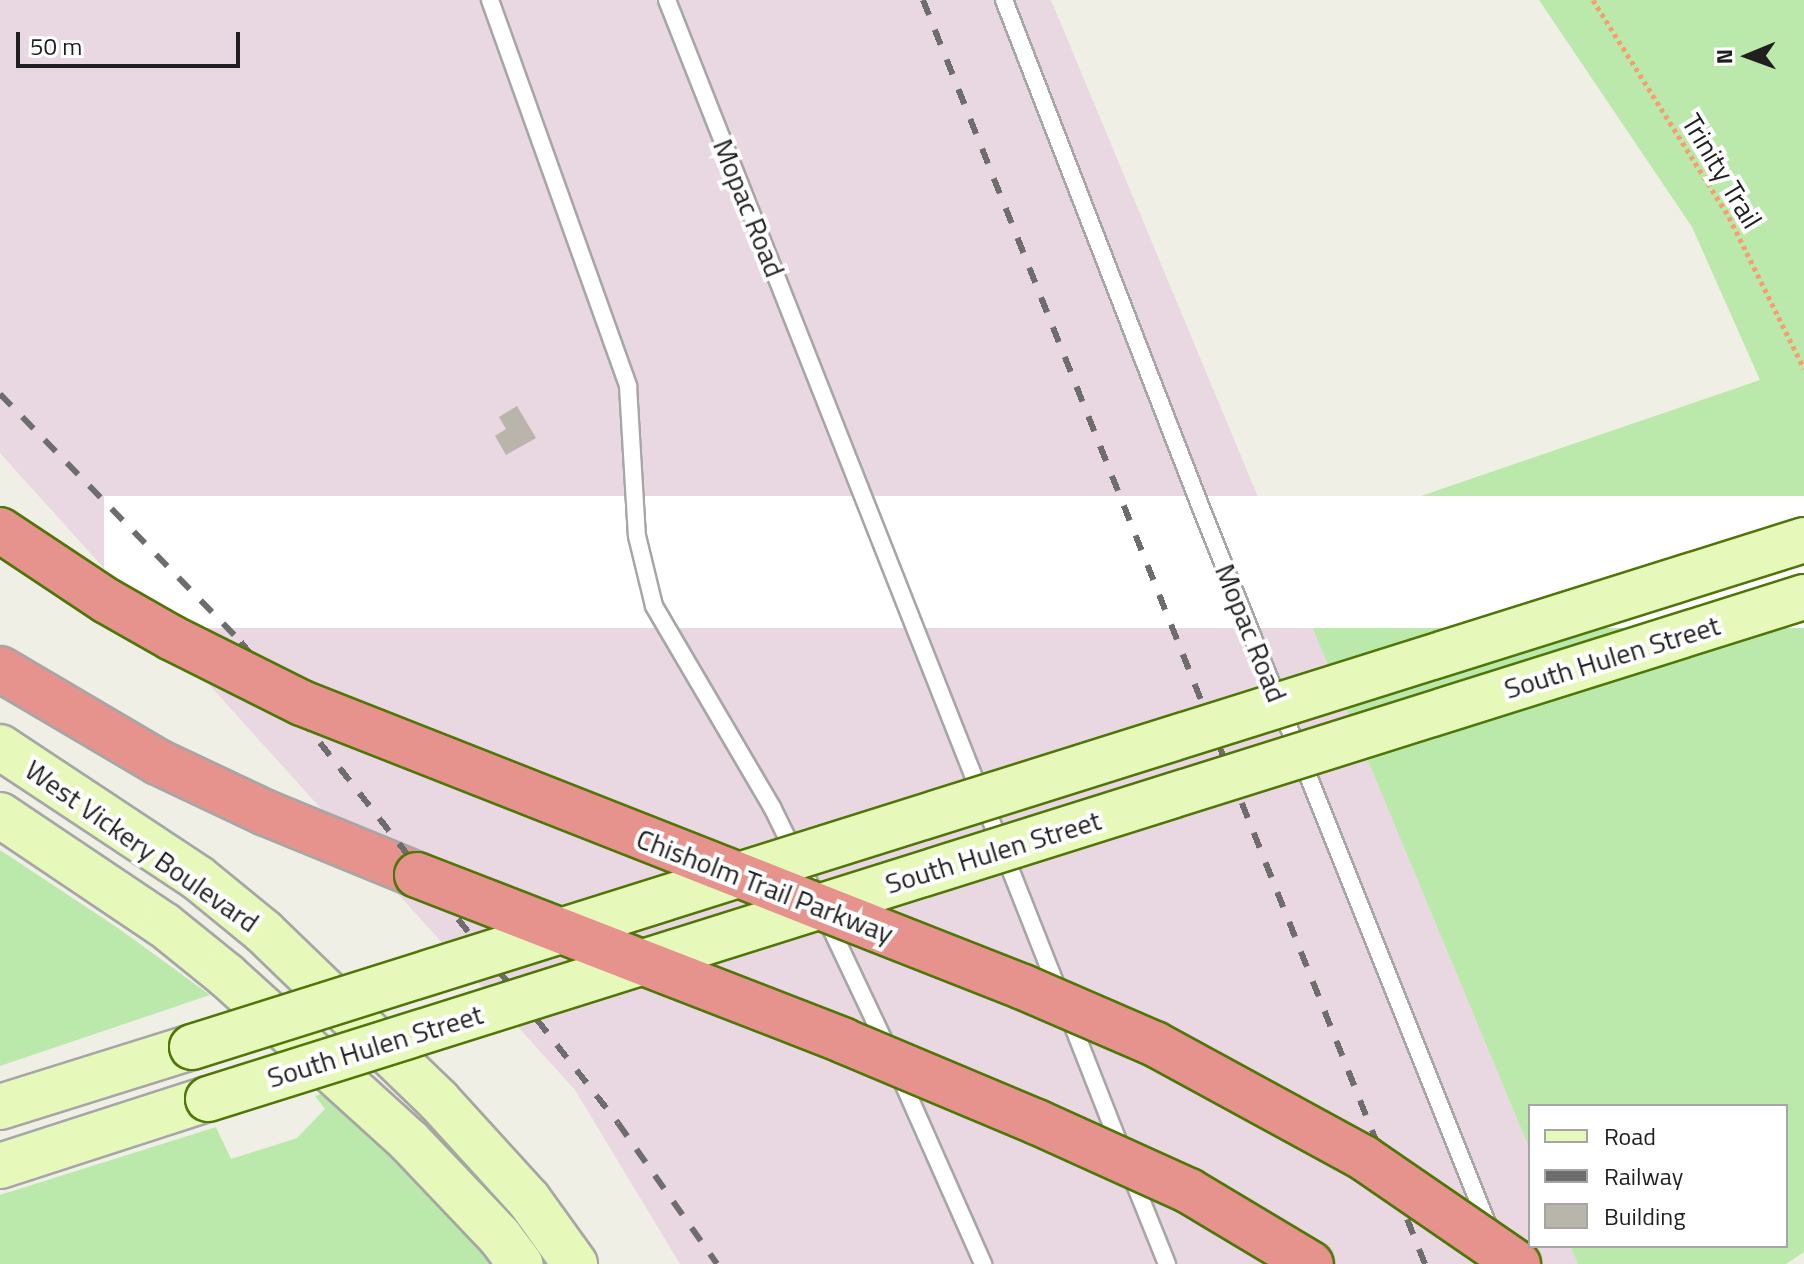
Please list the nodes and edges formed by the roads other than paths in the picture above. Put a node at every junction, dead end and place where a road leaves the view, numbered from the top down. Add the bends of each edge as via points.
1 (490, 0) edge
2 (667, 0) edge
3 (1004, 0) edge
4 (0, 530) edge
5 (1804, 540) edge
6 (1804, 597) edge
7 (0, 669) edge
8 (0, 747) edge
9 (0, 815) edge
10 (0, 1107) edge
11 (0, 1166) edge
12 (520, 1264) edge
13 (575, 1264) edge
14 (983, 1264) edge
15 (1167, 1264) edge
16 (1311, 1264) edge
17 (1504, 1264) edge
18 (1518, 1264) edge

1 - 14 lane via 628,386 637,536 654,606 772,807 858,983
2 - 15 lane, Mopac Road
3 - 17 lane, Mopac Road
4 - 18 highway, Chisholm Trail Parkway, bridge via 107,601 302,703 1155,1044 1364,1158
5 - 10 main road, South Hulen Street, bridge
6 - 11 main road, South Hulen Street, bridge
7 - 16 highway, bridge via 158,762 266,813 1037,1122 1189,1191
8 - 13 main road, West Vickery Boulevard via 198,878 264,932 438,1100 529,1200
9 - 12 main road, West Vickery Boulevard via 164,925 226,975 409,1141

